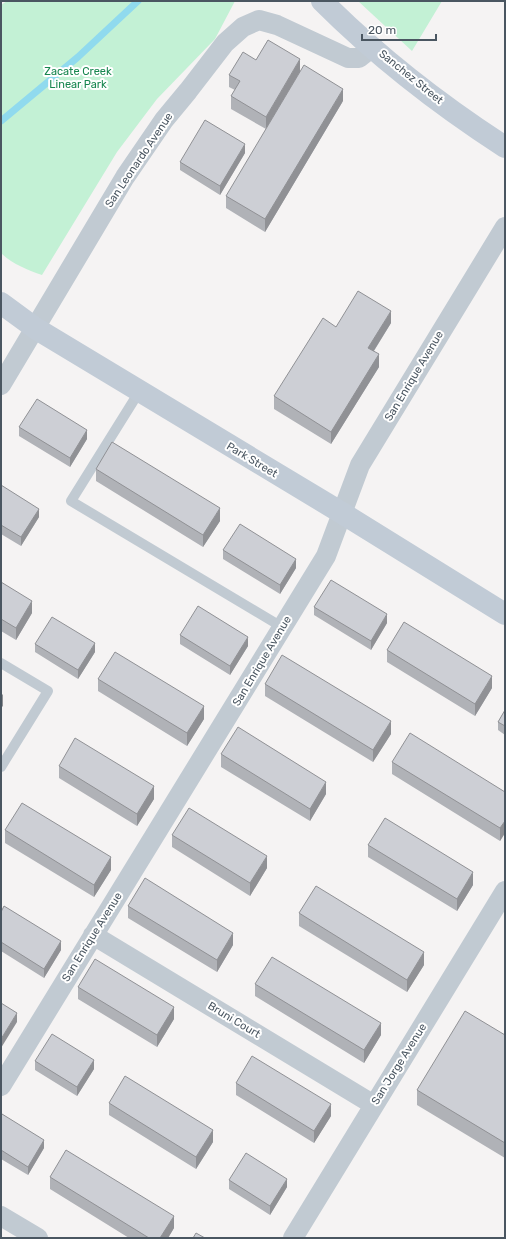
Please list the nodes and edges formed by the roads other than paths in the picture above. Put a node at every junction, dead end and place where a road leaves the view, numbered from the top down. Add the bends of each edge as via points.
1 (322, 1) edge
2 (373, 47) junction
3 (505, 147) edge
4 (505, 227) edge
5 (1, 303) edge
6 (34, 328) junction
7 (1, 385) edge
8 (139, 392) junction
9 (342, 513) junction
10 (505, 614) edge
11 (282, 628) junction
12 (1, 662) edge
13 (1, 767) edge
14 (505, 891) edge
15 (93, 935) junction
16 (1, 1086) edge
17 (374, 1105) junction
18 (1, 1216) edge
19 (38, 1238) edge
20 (293, 1238) edge

1 - 2 main road, Sanchez Street
2 - 3 main road, Sanchez Street via 400,71
2 - 6 street, San Leonardo Avenue via 359,58 348,58 277,25 259,20 243,27 225,43 164,120 125,178
4 - 9 street, San Enrique Avenue via 360,465
5 - 6 main road, Park Street
6 - 7 street, San Leonardo Avenue
6 - 8 main road, Park Street
8 - 9 main road, Park Street
8 - 11 lane via 71,501
9 - 10 main road, Park Street
9 - 11 street, San Enrique Avenue via 326,556
11 - 15 street, San Enrique Avenue
12 - 13 lane via 48,691
14 - 17 street, San Jorge Avenue
15 - 16 street, San Enrique Avenue
15 - 17 street, Bruni Court
17 - 20 street, San Jorge Avenue
18 - 19 street

